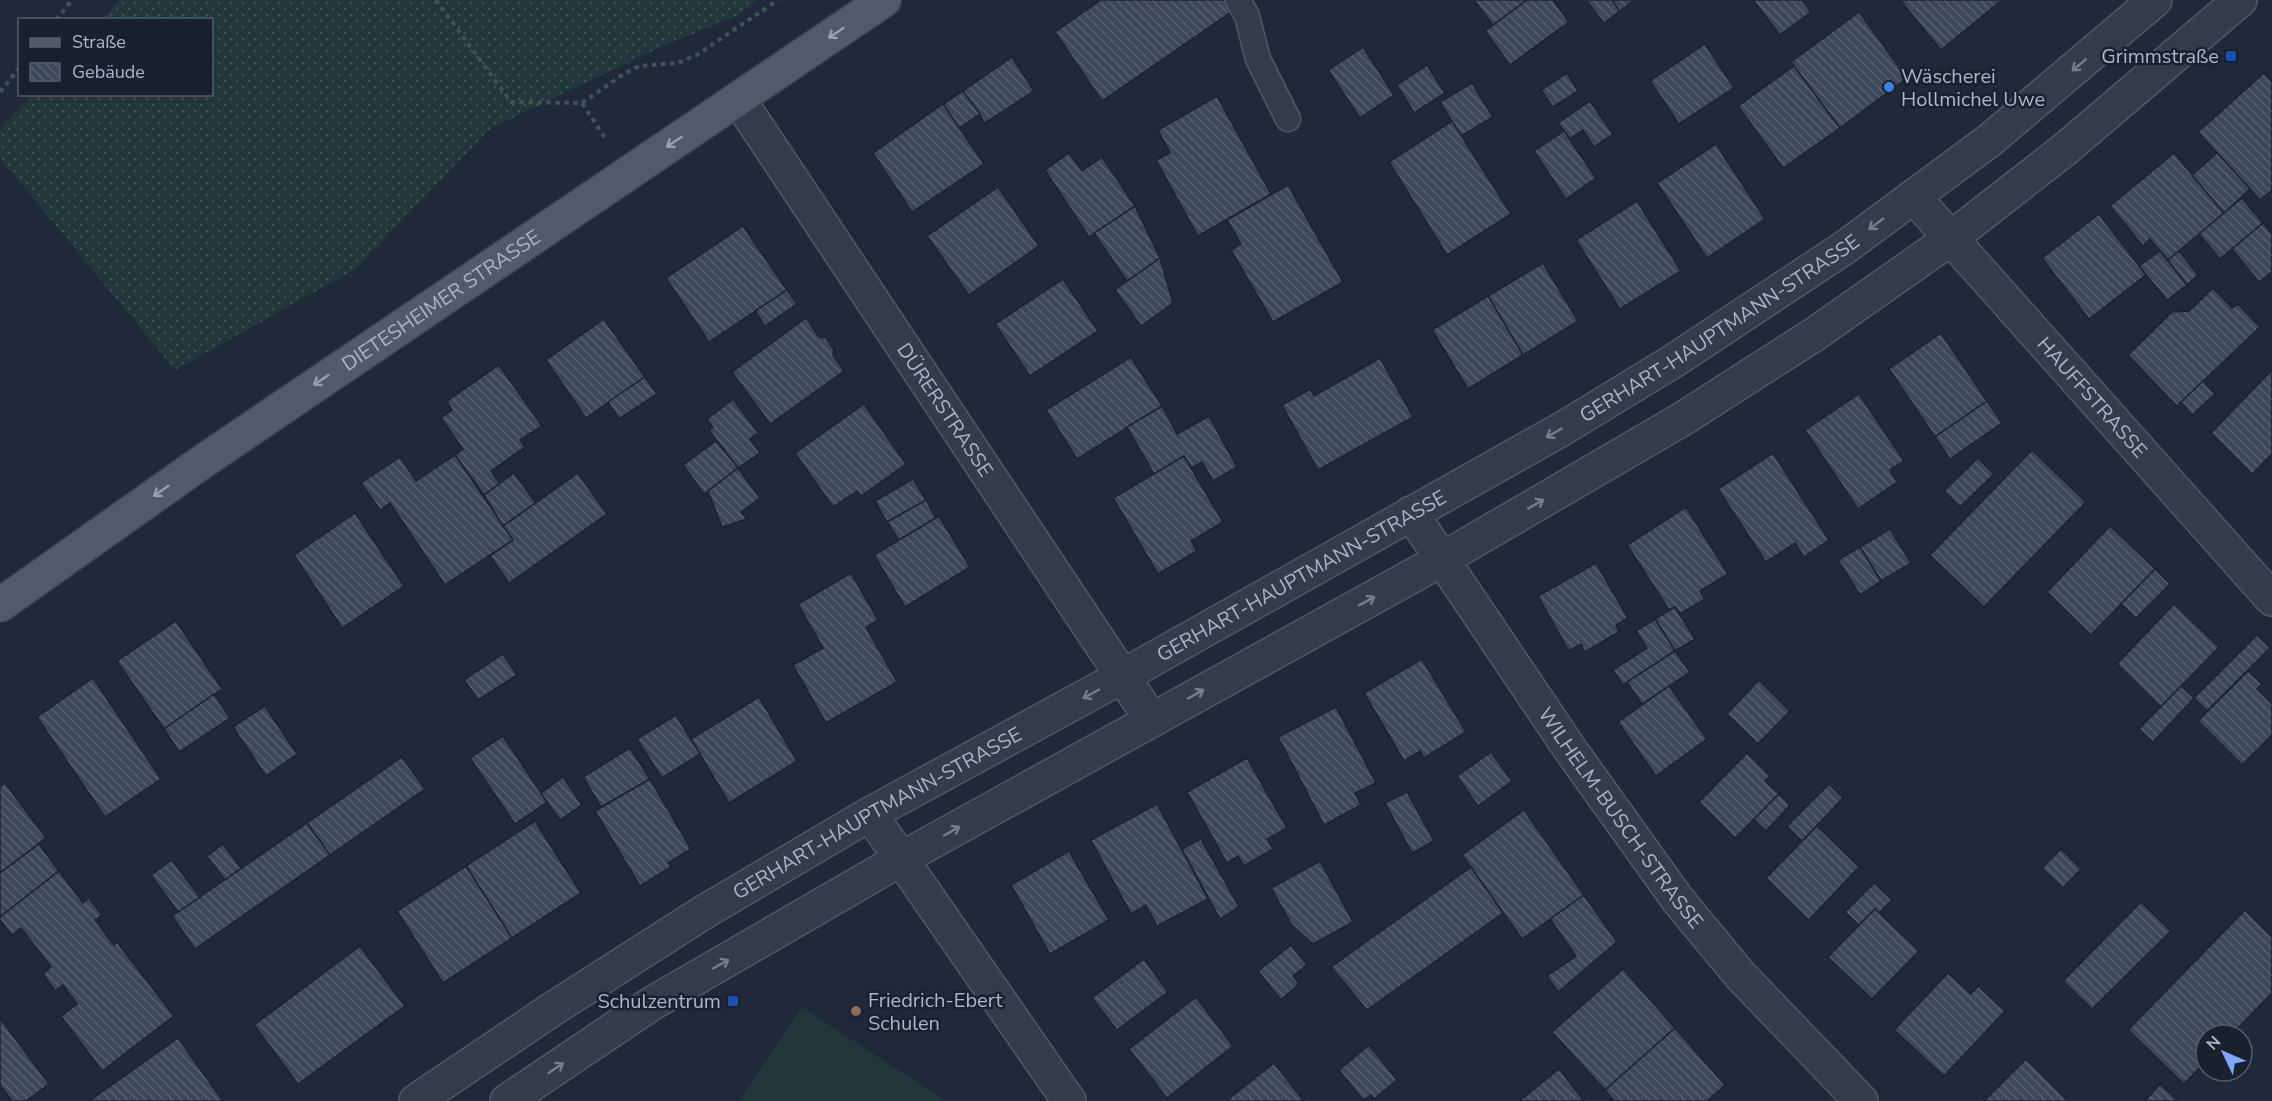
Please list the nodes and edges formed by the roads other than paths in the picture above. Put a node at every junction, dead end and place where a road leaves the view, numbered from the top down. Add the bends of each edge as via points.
1 (884, 0) edge
2 (1238, 0) edge
3 (2155, 0) edge
4 (2241, 0) edge
5 (739, 100) junction
6 (1288, 119) dead end
7 (1914, 197) junction
8 (1950, 239) junction
9 (1411, 513) junction
10 (1441, 560) junction
11 (2272, 599) edge
12 (0, 606) edge
13 (1123, 676) junction
14 (1151, 719) junction
15 (870, 814) junction
16 (902, 859) junction
17 (416, 1101) edge
18 (507, 1101) edge
19 (1069, 1101) edge
20 (1861, 1101) edge

1 -> 5 main road, DIETESHEIMER STRASSE
2 - 6 lane via 1247,16 1258,59
3 -> 7 street, GERHART-HAUPTMANN-STRASSE via 1990,140
4 - 8 street via 2064,150
5 -> 12 main road, DIETESHEIMER STRASSE via 212,455
5 - 13 street, DÜRERSTRASSE
7 - 8 street, HAUFFSTRASSE
7 -> 9 street, GERHART-HAUPTMANN-STRASSE via 1827,260 1675,360 1562,429
10 -> 8 street via 1684,418 1815,334
8 - 11 street, HAUFFSTRASSE
9 - 10 street, WILHELM-BUSCH-STRASSE
9 - 13 street, GERHART-HAUPTMANN-STRASSE
14 -> 10 street
10 - 20 street, WILHELM-BUSCH-STRASSE via 1678,900 1740,975
13 - 14 street, DÜRERSTRASSE
13 -> 15 street, GERHART-HAUPTMANN-STRASSE
16 -> 14 street
15 - 16 street
15 - 17 street, GERHART-HAUPTMANN-STRASSE via 704,912
18 -> 16 street via 651,1004
16 - 19 street

